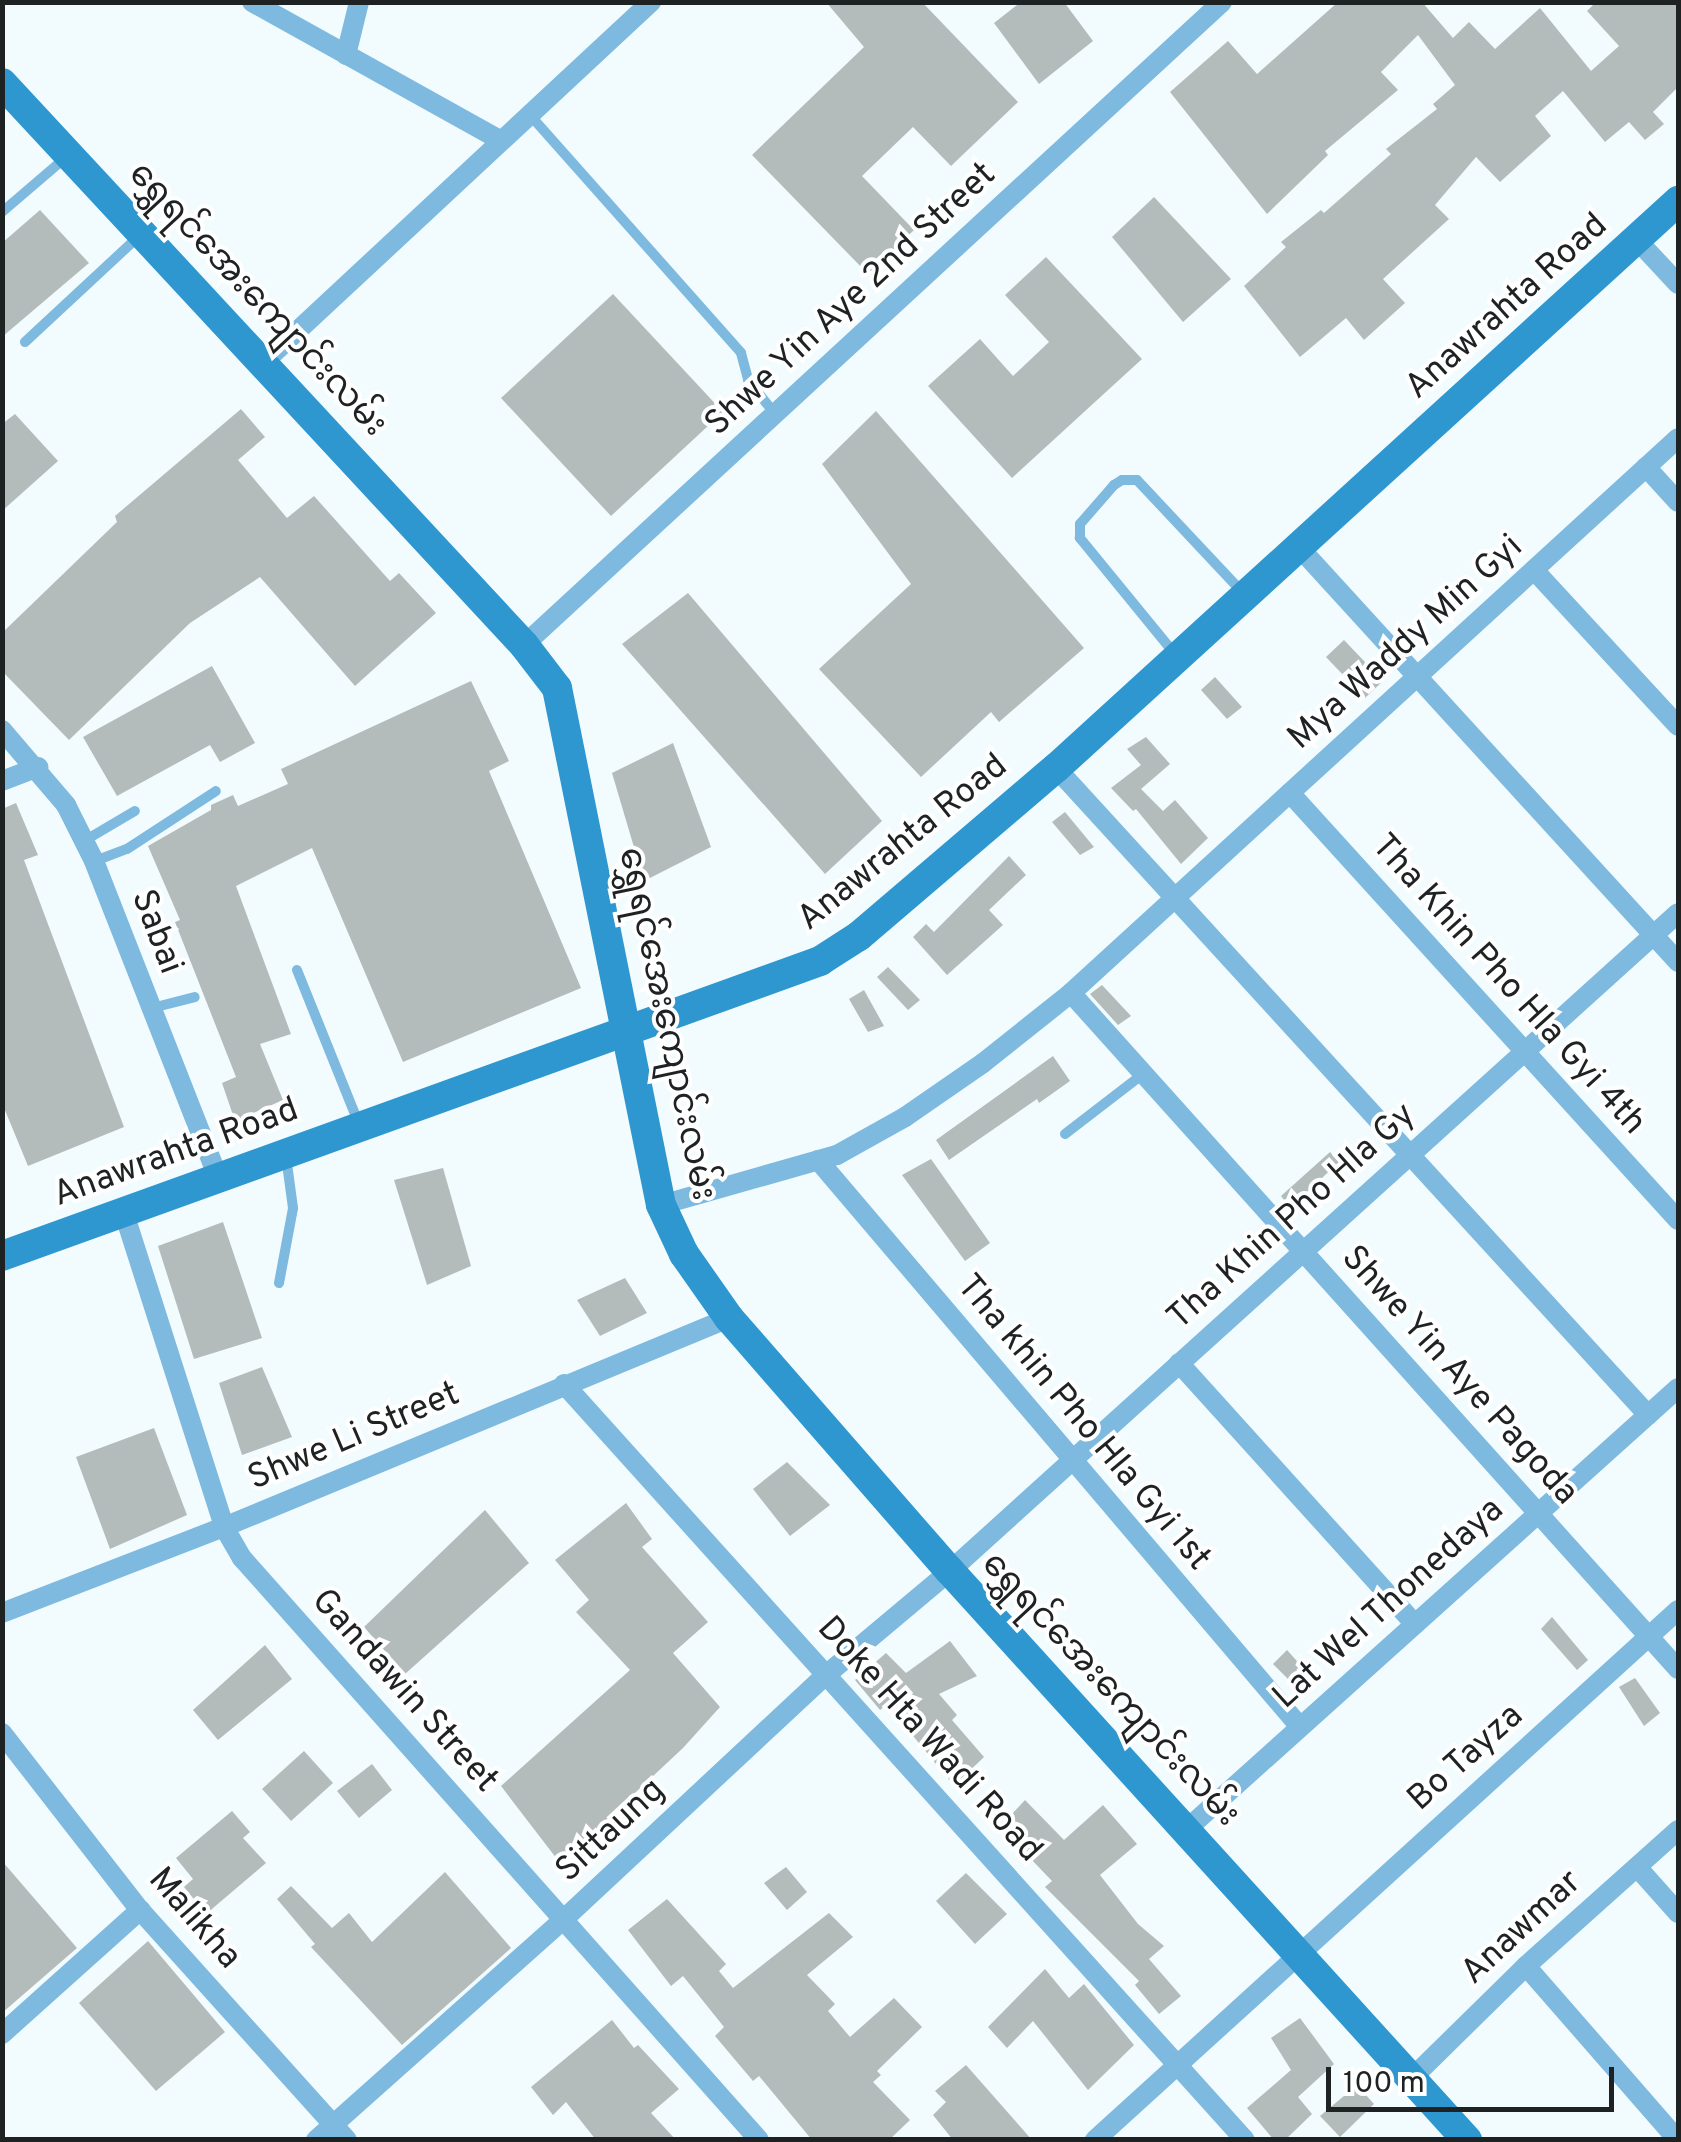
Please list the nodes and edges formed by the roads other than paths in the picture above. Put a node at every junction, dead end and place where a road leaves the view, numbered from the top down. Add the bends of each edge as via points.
1 (252, 2) edge
2 (358, 2) edge
3 (652, 2) edge
4 (1222, 2) edge
5 (346, 56) junction
6 (2, 82) edge
7 (529, 113) junction
8 (500, 140) junction
9 (69, 154) junction
10 (1678, 201) edge
11 (2, 212) edge
12 (143, 232) junction
13 (1636, 240) junction
14 (1678, 284) edge
15 (24, 342) dead end
16 (264, 362) junction
17 (774, 414) junction
18 (1678, 438) edge
19 (1646, 466) junction
20 (1678, 502) edge
21 (1297, 545) junction
22 (1534, 570) junction
23 (1244, 593) junction
24 (524, 644) junction
25 (1177, 657) junction
26 (1418, 676) junction
27 (1678, 726) edge
28 (2, 730) edge
29 (38, 768) junction
30 (1056, 768) junction
31 (2, 781) edge
32 (216, 791) dead end
33 (1290, 793) junction
34 (135, 811) dead end
35 (84, 841) junction
36 (94, 861) junction
37 (1176, 896) junction
38 (1678, 913) edge
39 (1654, 935) junction
40 (1678, 962) edge
41 (297, 970) dead end
42 (1071, 993) junction
43 (195, 997) dead end
44 (151, 1008) junction
45 (628, 1030) junction
46 (1525, 1052) junction
47 (1143, 1074) junction
48 (360, 1126) junction
49 (1065, 1134) dead end
50 (286, 1152) junction
51 (1411, 1154) junction
52 (818, 1160) junction
53 (217, 1175) junction
54 (661, 1205) junction
55 (124, 1213) junction
56 (1678, 1220) edge
57 (1303, 1251) junction
58 (2, 1256) edge
59 (279, 1283) dead end
60 (729, 1318) junction
61 (1179, 1363) junction
62 (564, 1384) junction
63 (1678, 1388) edge
64 (1648, 1415) junction
65 (1070, 1461) junction
66 (1538, 1513) junction
67 (224, 1528) junction
68 (950, 1572) junction
69 (1678, 1610) edge
70 (2, 1613) edge
71 (1415, 1624) junction
72 (1650, 1636) junction
73 (1678, 1668) edge
74 (826, 1674) junction
75 (1300, 1727) junction
76 (2, 1733) edge
77 (1187, 1828) junction
78 (1678, 1830) edge
79 (1637, 1867) junction
80 (140, 1910) junction
81 (1678, 1913) edge
82 (564, 1919) junction
83 (1298, 1955) junction
84 (1526, 1966) junction
85 (2, 2034) edge
86 (1178, 2065) junction
87 (1412, 2078) junction
88 (340, 2132) edge
89 (316, 2140) edge
90 (759, 2140) edge
91 (1096, 2140) edge
92 (1244, 2140) edge
93 (1468, 2140) edge
94 (1678, 2140) edge

1 - 5 street
2 - 5 street
3 - 7 street
4 - 17 street, Shwe Yin Aye 2nd Street
5 - 8 street
6 - 9 street, ရွှေရင်အေးကျောင်းလမ်း
7 - 8 street
7 - 17 lane via 740,353 748,380
8 - 16 street
9 - 11 lane
9 - 12 street, ရွှေရင်အေးကျောင်းလမ်း
10 - 13 street, Anawrahta Road
12 - 15 lane
12 - 16 street, ရွှေရင်အေးကျောင်းလမ်း
13 - 14 street
13 - 21 street, Anawrahta Road
16 - 24 street, ရွှေရင်အေးကျောင်းလမ်း
17 - 24 street, Shwe Yin Aye 2nd Street
18 - 19 street, Mya Waddy Min Gyi
19 - 20 street
19 - 22 street, Mya Waddy Min Gyi
21 - 23 street, Anawrahta Road
21 - 26 street
22 - 26 street, Mya Waddy Min Gyi
22 - 27 street
23 - 25 street, Anawrahta Road
23 - 25 lane via 1137,480 1122,480 1093,506 1080,524 1080,538
24 - 45 street, ရွှေရင်အေးကျောင်းလမ်း via 558,688
25 - 30 street, Anawrahta Road
26 - 33 street, Mya Waddy Min Gyi
26 - 39 street
28 - 29 street, Sabai
29 - 31 street
29 - 35 street, Sabai
30 - 37 street
30 - 45 street, Anawrahta Road via 859,936 820,961
32 - 36 lane via 127,850
33 - 37 street, Mya Waddy Min Gyi
33 - 46 street, Tha Khin Pho Hla Gyi 4th
34 - 35 lane
35 - 36 street, Sabai
36 - 44 street, Sabai
37 - 42 street, Mya Waddy Min Gyi
37 - 51 street
38 - 39 street, Tha Khin Pho Hla Gy
39 - 40 street
39 - 46 street, Tha Khin Pho Hla Gy
41 - 48 lane
42 - 47 street, Shwe Yin Aye Pagoda
42 - 52 street, Mya Waddy Min Gyi via 905,1116
43 - 44 lane
44 - 53 street, Sabai
45 - 48 street, Anawrahta Road
45 - 54 street, ရွှေရင်အေးကျောင်းလမ်း
46 - 51 street, Tha Khin Pho Hla Gy
46 - 56 street, Tha Khin Pho Hla Gyi 4th
47 - 49 lane
47 - 57 street, Shwe Yin Aye Pagoda
48 - 50 street, Anawrahta Road
50 - 53 street, Anawrahta Road
50 - 59 lane via 293,1208
51 - 57 street, Tha Khin Pho Hla Gy
51 - 64 street
52 - 54 street, Mya Waddy Min Gyi
52 - 65 street, Tha khin Pho Hla Gyi 1st
53 - 55 street, Anawrahta Road
54 - 60 street, ရွှေရင်အေးကျောင်းလမ်း via 684,1254
55 - 58 street, Anawrahta Road
55 - 67 street, Gandawin Street
57 - 61 street, Tha Khin Pho Hla Gy
57 - 66 street, Shwe Yin Aye Pagoda
60 - 62 street, Shwe Li Street
60 - 68 street, ရွှေရင်အေးကျောင်းလမ်း
61 - 65 street, Tha Khin Pho Hla Gy
61 - 71 street
62 - 67 street, Shwe Li Street
62 - 74 street, Doke Hta Wadi Road
63 - 64 street, Lat Wel Thonedaya
64 - 66 street, Lat Wel Thonedaya
65 - 68 street, Tha Khin Pho Hla Gy
65 - 75 street, Tha khin Pho Hla Gyi 1st
66 - 71 street, Lat Wel Thonedaya
66 - 72 street, Shwe Yin Aye Pagoda
67 - 70 street, Shwe Li Street
67 - 82 street, Gandawin Street via 242,1558
68 - 74 street, Sittaung
68 - 77 street, ရွှေရင်အေးကျောင်းလမ်း
69 - 72 street, Bo Tayza
71 - 75 street, Lat Wel Thonedaya
72 - 73 street, Shwe Yin Aye Pagoda
72 - 83 street, Bo Tayza
74 - 82 street, Sittaung
74 - 86 street, Doke Hta Wadi Road
75 - 77 street, Lat Wel Thonedaya
76 - 80 street, Malikha
77 - 83 street, ရွှေရင်အေးကျောင်းလမ်း
78 - 79 street, Anawmar
79 - 81 street
79 - 84 street, Anawmar
80 - 85 street
80 - 88 street, Malikha
82 - 88 street, Sittaung
82 - 90 street, Gandawin Street
83 - 86 street, Bo Tayza
83 - 87 street, ရွှေရင်အေးကျောင်းလမ်း
84 - 87 street, Anawmar
84 - 94 street
86 - 91 street, Bo Tayza
86 - 92 street, Doke Hta Wadi Road
87 - 93 street, ရွှေရင်အေးကျောင်းလမ်း
88 - 89 street, Sittaung

